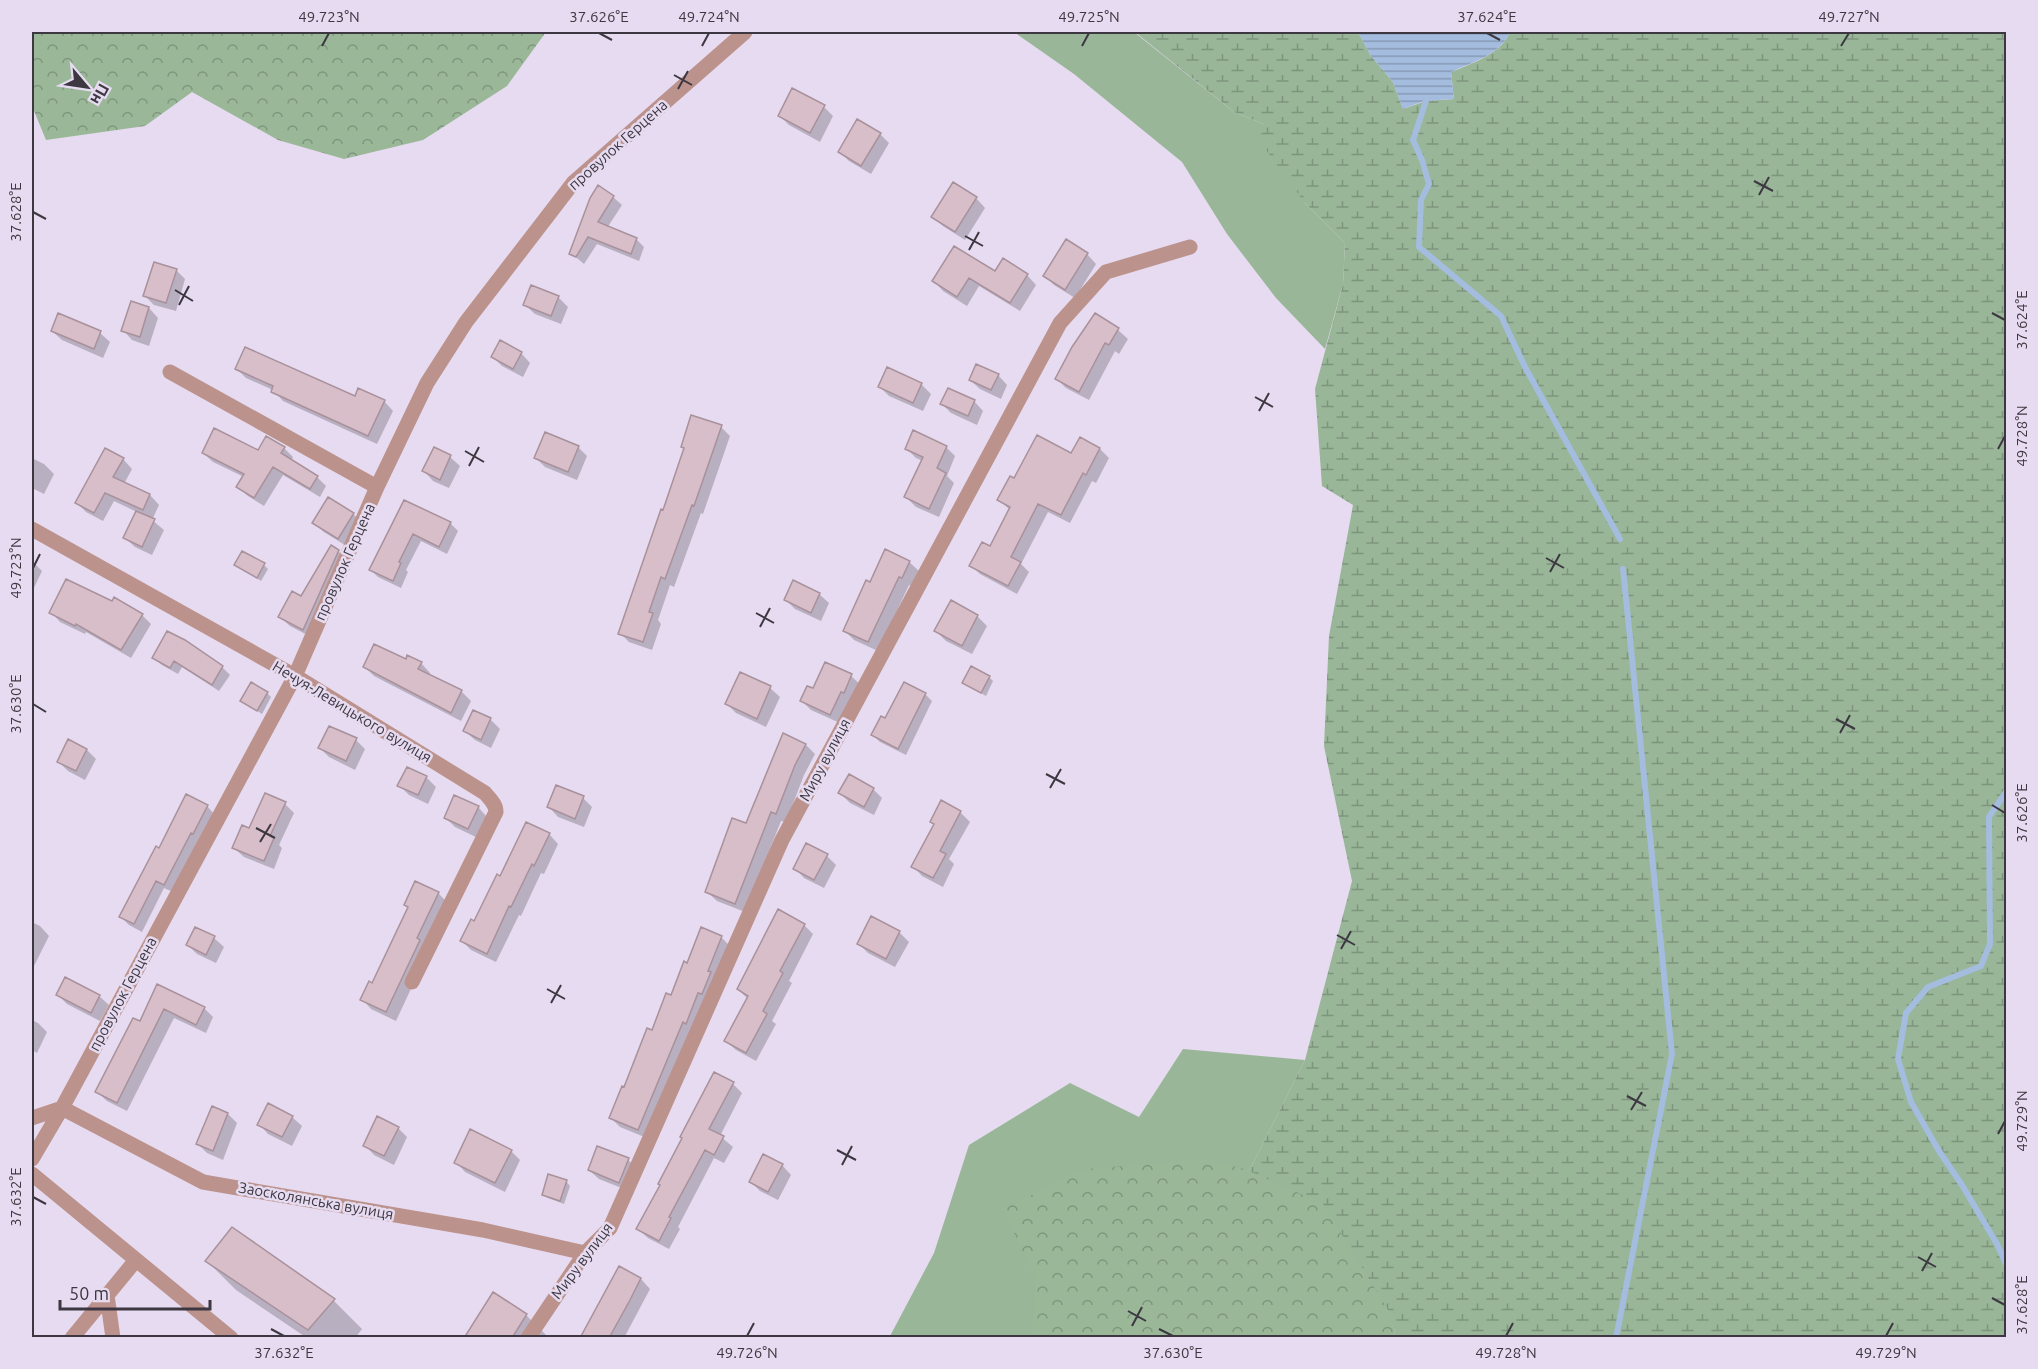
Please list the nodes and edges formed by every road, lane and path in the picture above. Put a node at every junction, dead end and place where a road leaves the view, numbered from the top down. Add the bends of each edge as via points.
1 (746, 32) edge
2 (1190, 247) dead end
3 (170, 372) dead end
4 (377, 487) junction
5 (32, 529) edge
6 (295, 676) junction
7 (412, 982) dead end
8 (62, 1108) junction
9 (32, 1118) edge
10 (32, 1159) edge
11 (32, 1174) edge
12 (585, 1253) junction
13 (136, 1260) junction
14 (107, 1294) junction
15 (72, 1338) edge
16 (113, 1338) edge
17 (231, 1338) edge
18 (528, 1338) edge

1 - 4 street, провулок Герцена via 573,183 466,322 427,383
2 - 12 street, Миру вулиця via 1106,273 1060,323 782,840 610,1228
3 - 4 street
4 - 6 street, провулок Герцена
5 - 6 street, Нечуя-Левицького вулиця
6 - 7 street, Нечуя-Левицького вулиця via 485,794 496,807
6 - 8 street, провулок Герцена
8 - 9 street
8 - 10 street, провулок Герцена
8 - 12 street, Заосколянська вулиця via 203,1182 483,1230
11 - 13 street
12 - 18 street, Миру вулиця
13 - 14 street
13 - 17 street
14 - 15 street
14 - 16 street

